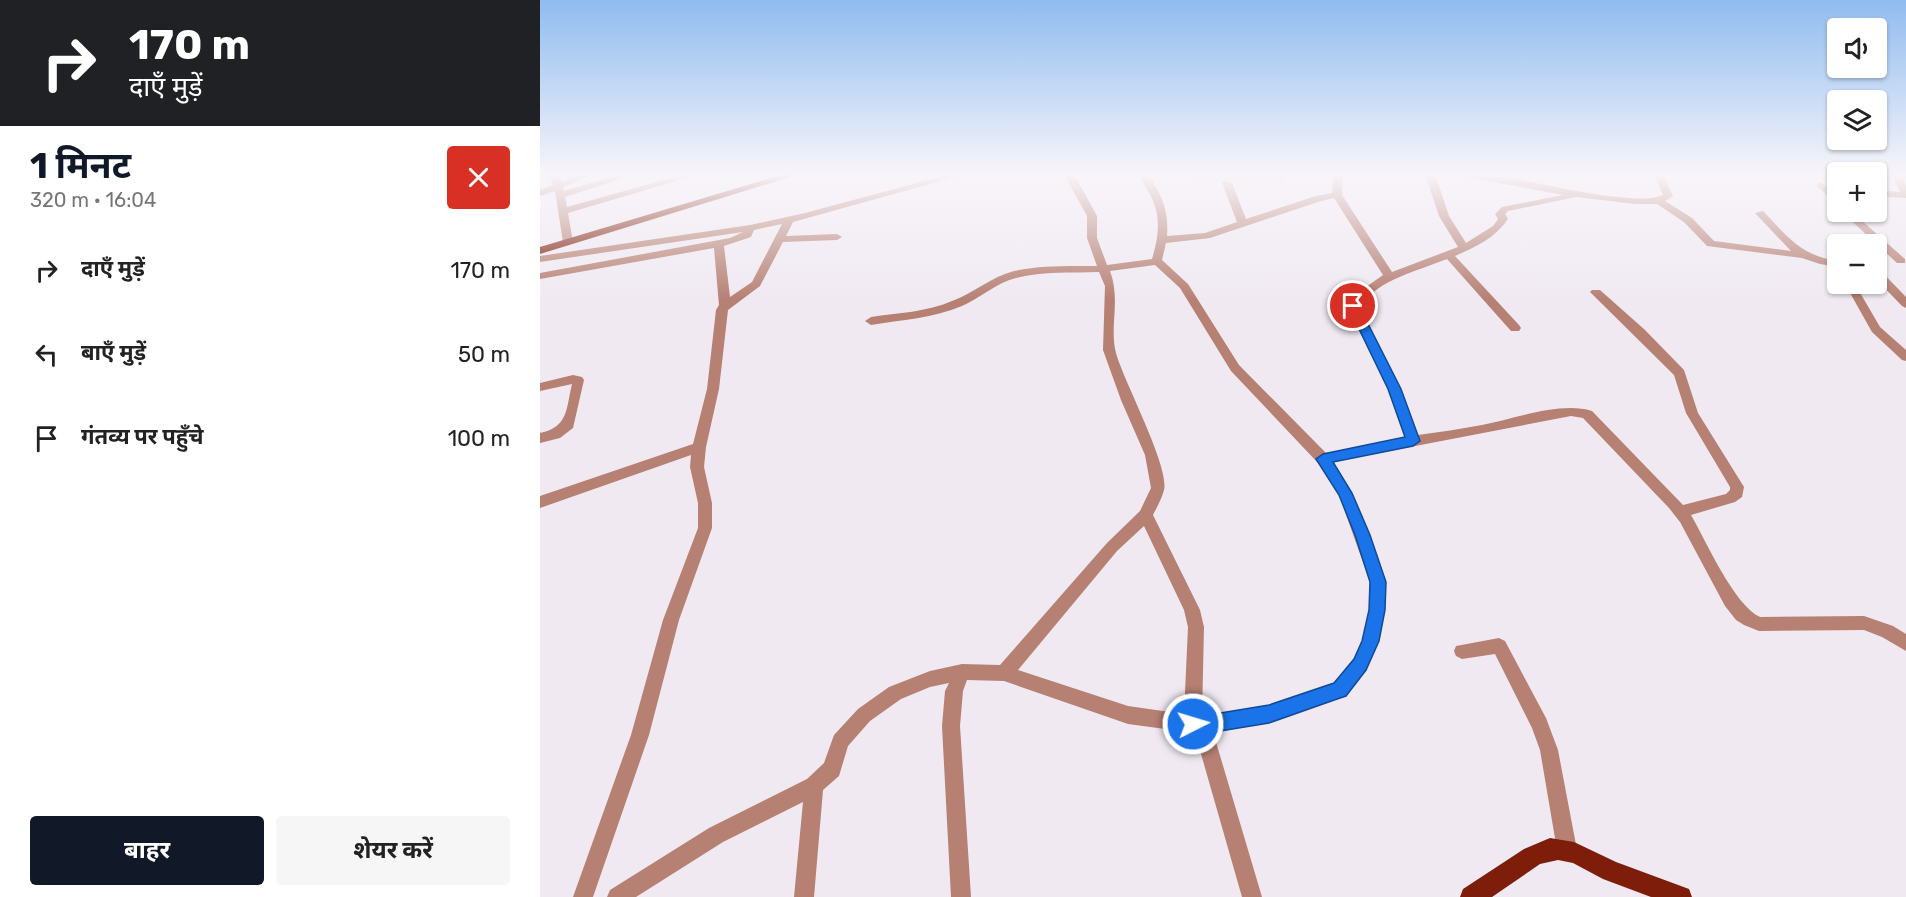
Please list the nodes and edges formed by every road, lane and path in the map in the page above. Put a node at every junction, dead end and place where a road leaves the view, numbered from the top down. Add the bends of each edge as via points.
1 (563, 216) edge
2 (649, 216) edge
3 (805, 216) edge
4 (1092, 216) edge
5 (1162, 216) edge
6 (1240, 216) edge
7 (1267, 216) edge
8 (1350, 216) edge
9 (1444, 216) edge
10 (1501, 216) edge
11 (1682, 216) edge
12 (1763, 216) edge
13 (789, 220) junction
14 (1859, 222) edge
15 (1243, 224) junction
16 (750, 228) junction
17 (837, 237) dead end
18 (779, 238) junction
19 (1162, 240) junction
20 (568, 242) junction
21 (719, 244) junction
22 (1465, 249) junction
23 (540, 251) edge
24 (1448, 254) junction
25 (1800, 255) junction
26 (540, 260) edge
27 (1157, 261) junction
28 (1904, 261) edge
29 (1827, 263) edge
30 (1887, 263) edge
31 (1103, 269) junction
32 (540, 276) edge
33 (1389, 276) junction
34 (1887, 284) edge
35 (1596, 292) dead end
36 (1856, 294) edge
37 (1906, 304) edge
38 (725, 305) junction
39 (871, 321) dead end
40 (1515, 328) dead end
41 (1906, 357) edge
42 (540, 387) edge
43 (540, 438) edge
44 (1413, 441) junction
45 (699, 447) junction
46 (1323, 459) junction
47 (540, 502) edge
48 (1680, 512) junction
49 (1146, 515) junction
50 (1906, 643) edge
51 (1462, 651) dead end
52 (962, 672) junction
53 (1004, 673) junction
54 (1198, 725) junction
55 (814, 786) junction
56 (1567, 850) junction
57 (583, 897) edge
58 (617, 897) edge
59 (804, 897) edge
60 (961, 897) edge
61 (1252, 897) edge
62 (1471, 897) edge
63 (1681, 897) edge

1 - 20 street
2 - 20 main road
3 - 13 street
4 - 31 street via 1092,238
5 - 19 street
6 - 15 street
7 - 15 street
8 - 33 street
9 - 22 street
10 - 22 street via 1500,225
11 - 25 street via 1711,244
12 - 25 street
13 - 16 street
13 - 18 street
14 - 28 street
15 - 19 street via 1206,236
16 - 21 street via 741,238
16 - 26 street
17 - 18 street
18 - 38 street via 756,284
19 - 27 street
20 - 23 main road
21 - 32 street
21 - 38 street
22 - 24 street
24 - 33 street
24 - 40 street
25 - 29 street
27 - 31 street
27 - 46 street via 1184,286 1235,368
28 - 30 street
31 - 39 street via 1017,274 940,310
31 - 49 street via 1110,286 1109,350 1156,471 1158,488
33 - 44 street via 1353,306 1394,389
34 - 37 street
35 - 48 street via 1680,373 1692,413 1737,487 1737,494 1730,498
36 - 41 street via 1876,329
38 - 45 street via 713,389
42 - 43 street via 578,380 568,425 555,435
44 - 46 street
44 - 48 street via 1580,412 1587,414
45 - 47 street
45 - 57 street via 697,467 705,503 705,528 671,620 640,735
46 - 54 street via 1345,493 1378,582 1371,641 1360,664 1340,690 1269,714
48 - 50 street via 1731,601 1750,620 1759,624 1864,624 1887,631
49 - 53 street via 1112,547
49 - 54 street via 1194,618
51 - 56 street via 1499,646 1540,724 1549,750
52 - 53 street
52 - 55 street via 930,679 896,693 864,715 840,741 832,770
52 - 60 street via 954,691 951,726
53 - 54 street via 1128,715
54 - 61 street
55 - 58 street via 716,835
55 - 59 street
56 - 62 main road via 1550,849 1534,856
56 - 63 main road

